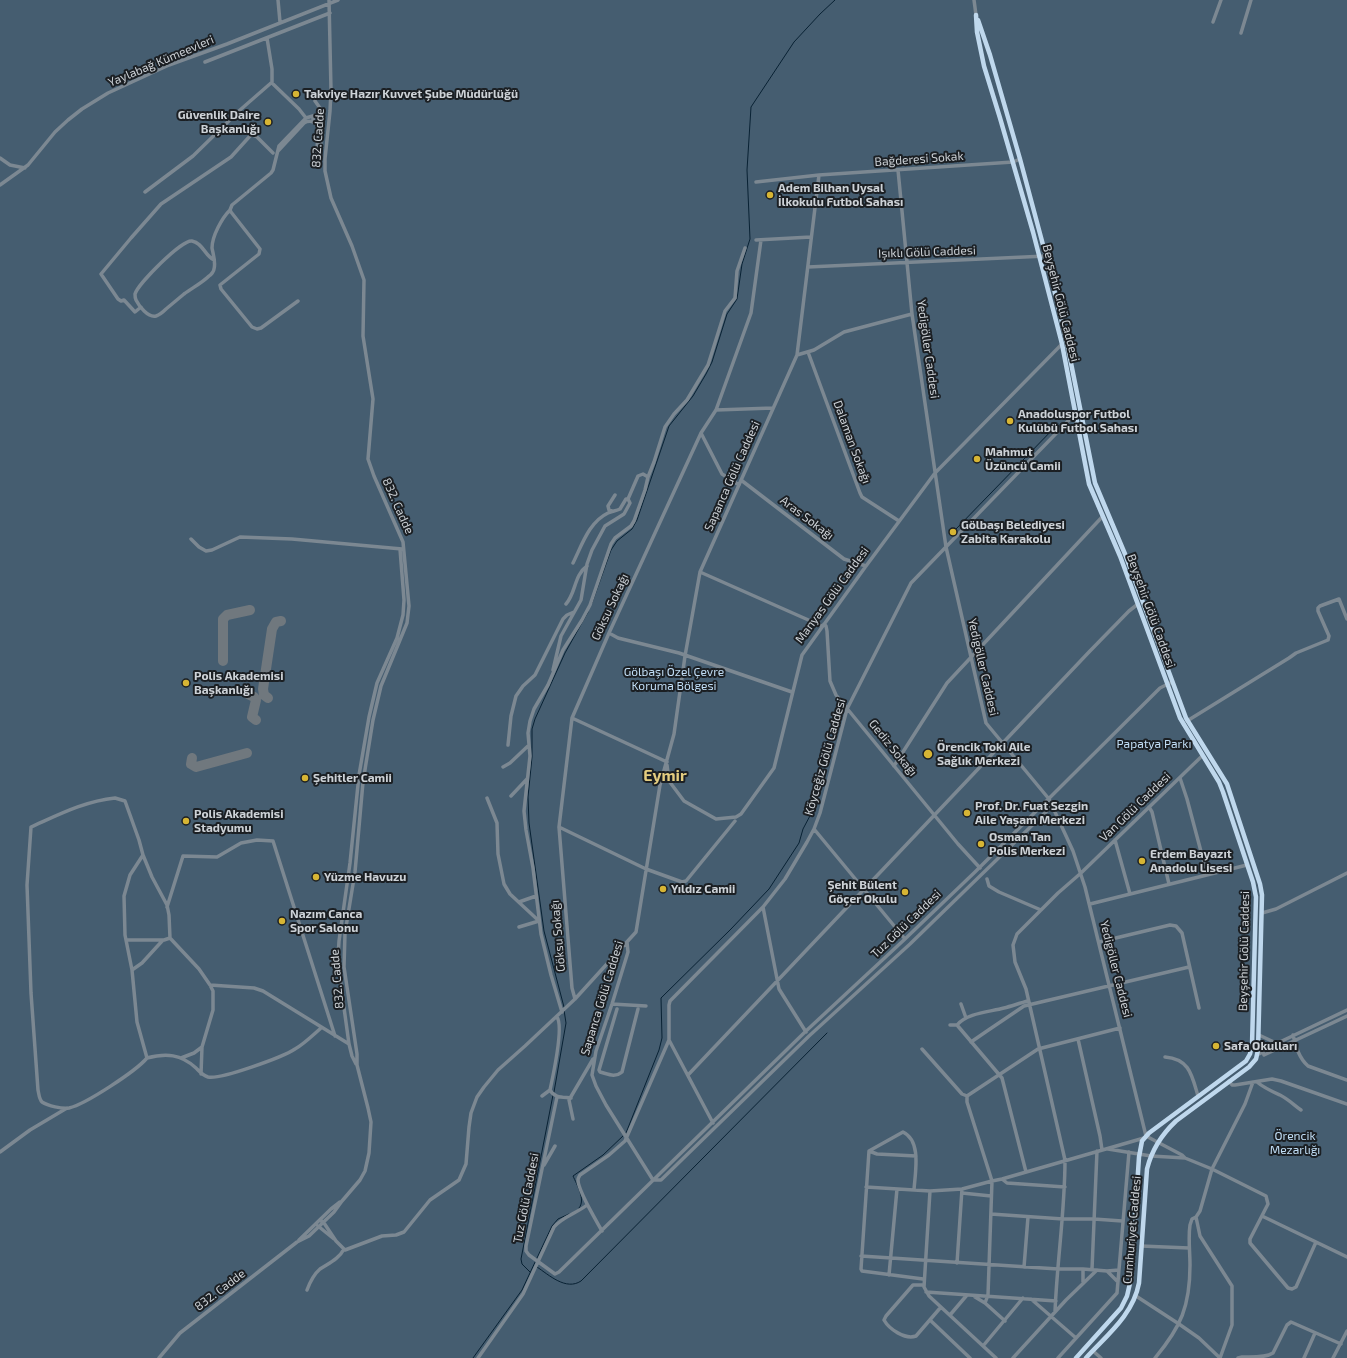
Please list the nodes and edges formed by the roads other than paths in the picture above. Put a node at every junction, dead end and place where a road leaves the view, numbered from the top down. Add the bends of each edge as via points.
1 (278, 0) edge
2 (338, 0) edge
3 (974, 0) edge
4 (1222, 0) edge
5 (1251, 0) edge
6 (330, 2) edge
7 (330, 13) junction
8 (976, 15) junction
9 (280, 22) junction
10 (1212, 22) dead end
11 (1241, 32) dead end
12 (266, 38) junction
13 (205, 62) dead end
14 (272, 83) junction
15 (316, 101) dead end
16 (319, 117) junction
17 (306, 118) junction
18 (315, 123) junction
19 (278, 151) junction
20 (273, 153) dead end
21 (320, 157) junction
22 (0, 158) edge
23 (325, 159) junction
24 (1020, 159) junction
25 (1013, 162) junction
26 (25, 168) junction
27 (898, 170) junction
28 (819, 175) junction
29 (756, 182) dead end
30 (0, 185) edge
31 (145, 192) dead end
32 (230, 210) junction
33 (811, 237) junction
34 (756, 240) dead end
35 (761, 240) junction
36 (745, 248) dead end
37 (1046, 256) junction
38 (1039, 257) junction
39 (214, 260) junction
40 (907, 262) junction
41 (808, 267) junction
42 (298, 301) dead end
43 (141, 307) junction
44 (912, 314) junction
45 (1065, 343) junction
46 (808, 352) junction
47 (797, 355) junction
48 (773, 408) junction
49 (1081, 408) junction
50 (1076, 409) junction
51 (716, 410) junction
52 (1079, 417) junction
53 (701, 433) junction
54 (935, 473) junction
55 (648, 477) junction
56 (741, 480) junction
57 (739, 485) junction
58 (615, 495) dead end
59 (628, 499) junction
60 (613, 511) junction
61 (1103, 516) junction
62 (899, 521) junction
63 (191, 539) dead end
64 (946, 547) junction
65 (573, 563) dead end
66 (587, 566) junction
67 (866, 566) junction
68 (407, 570) junction
69 (402, 571) junction
70 (700, 572) junction
71 (566, 604) dead end
72 (1138, 604) junction
73 (575, 611) junction
74 (1347, 619) edge
75 (824, 625) junction
76 (609, 633) junction
77 (685, 656) junction
78 (970, 658) junction
79 (551, 677) junction
80 (1172, 682) junction
81 (1167, 684) junction
82 (792, 692) junction
83 (847, 708) junction
84 (572, 718) junction
85 (1187, 721) junction
86 (1002, 744) junction
87 (508, 745) dead end
88 (529, 745) junction
89 (1205, 749) junction
90 (1202, 756) junction
91 (1209, 756) junction
92 (667, 762) junction
93 (894, 766) junction
94 (503, 767) dead end
95 (1180, 778) junction
96 (527, 779) junction
97 (669, 781) junction
98 (660, 785) junction
99 (511, 796) dead end
100 (487, 798) dead end
101 (1049, 799) junction
102 (1052, 806) junction
103 (1149, 807) junction
104 (934, 815) junction
105 (734, 821) dead end
106 (559, 827) junction
107 (814, 829) junction
108 (1115, 840) junction
109 (143, 855) junction
110 (1247, 865) junction
111 (980, 867) junction
112 (646, 869) junction
113 (984, 871) junction
114 (1081, 873) junction
115 (1347, 873) edge
116 (1207, 874) junction
117 (987, 879) dead end
118 (1169, 884) junction
119 (346, 889) junction
120 (864, 889) junction
121 (352, 890) junction
122 (1130, 894) junction
123 (536, 896) junction
124 (1256, 897) junction
125 (1262, 897) junction
126 (518, 902) junction
127 (1090, 904) junction
128 (763, 906) junction
129 (168, 907) junction
130 (1041, 910) junction
131 (1262, 913) junction
132 (1256, 914) junction
133 (539, 921) junction
134 (519, 927) dead end
135 (170, 938) junction
136 (905, 939) junction
137 (126, 940) junction
138 (164, 940) junction
139 (627, 942) junction
140 (1099, 942) junction
141 (1189, 967) junction
142 (132, 970) junction
143 (777, 981) junction
144 (210, 985) junction
145 (1110, 985) junction
146 (575, 999) junction
147 (1029, 1003) junction
148 (612, 1004) junction
149 (961, 1004) dead end
150 (646, 1006) dead end
151 (1199, 1008) dead end
152 (617, 1009) dead end
153 (638, 1009) dead end
154 (1347, 1010) edge
155 (562, 1012) junction
156 (1347, 1016) edge
157 (557, 1017) junction
158 (966, 1018) junction
159 (950, 1025) dead end
160 (956, 1025) junction
161 (321, 1028) junction
162 (1120, 1028) junction
163 (806, 1031) junction
164 (1259, 1035) junction
165 (1293, 1035) junction
166 (335, 1036) junction
167 (809, 1036) junction
168 (601, 1037) junction
169 (608, 1039) junction
170 (1078, 1039) junction
171 (669, 1040) junction
172 (1295, 1040) junction
173 (972, 1042) junction
174 (1276, 1043) junction
175 (349, 1044) junction
176 (202, 1047) junction
177 (922, 1049) dead end
178 (1038, 1049) junction
179 (1263, 1052) junction
180 (1250, 1054) junction
181 (595, 1055) junction
182 (1257, 1055) junction
183 (1166, 1057) dead end
184 (147, 1058) junction
185 (181, 1058) junction
186 (357, 1065) junction
187 (1231, 1072) junction
188 (202, 1074) junction
189 (999, 1074) junction
190 (688, 1076) junction
191 (1235, 1076) junction
192 (1347, 1080) edge
193 (1219, 1081) junction
194 (1229, 1081) junction
195 (1255, 1082) junction
196 (1223, 1086) junction
197 (553, 1094) junction
198 (542, 1096) dead end
199 (966, 1096) junction
200 (1198, 1096) junction
201 (570, 1098) junction
202 (1347, 1104) edge
203 (68, 1108) junction
204 (1301, 1110) dead end
205 (573, 1119) dead end
206 (713, 1123) junction
207 (625, 1136) junction
208 (1145, 1137) junction
209 (1157, 1142) junction
210 (555, 1146) dead end
211 (1104, 1150) junction
212 (869, 1151) junction
213 (1097, 1151) junction
214 (0, 1152) edge
215 (1129, 1152) junction
216 (1139, 1154) junction
217 (916, 1156) junction
218 (1151, 1156) junction
219 (1186, 1158) junction
220 (1065, 1160) junction
221 (542, 1169) junction
222 (1212, 1169) junction
223 (1026, 1172) junction
224 (1002, 1179) junction
225 (653, 1180) junction
226 (992, 1181) junction
227 (866, 1187) junction
228 (1065, 1187) junction
229 (897, 1189) junction
230 (914, 1190) junction
231 (930, 1191) junction
232 (962, 1191) junction
233 (991, 1196) junction
234 (342, 1201) junction
235 (587, 1205) junction
236 (991, 1214) junction
237 (1262, 1216) junction
238 (1028, 1217) junction
239 (1196, 1217) junction
240 (1063, 1219) junction
241 (1094, 1219) junction
242 (1122, 1221) junction
243 (319, 1222) junction
244 (324, 1223) junction
245 (319, 1227) junction
246 (602, 1231) junction
247 (336, 1241) junction
248 (297, 1242) junction
249 (1316, 1242) junction
250 (1141, 1246) junction
251 (1189, 1248) junction
252 (344, 1250) junction
253 (861, 1256) junction
254 (1347, 1257) edge
255 (890, 1258) junction
256 (925, 1261) junction
257 (536, 1263) junction
258 (957, 1263) junction
259 (988, 1264) junction
260 (1024, 1267) junction
261 (1058, 1269) junction
262 (1083, 1269) junction
263 (1092, 1269) junction
264 (1097, 1270) junction
265 (1119, 1270) junction
266 (1107, 1272) junction
267 (889, 1275) junction
268 (923, 1279) junction
269 (1083, 1282) junction
270 (1118, 1282) junction
271 (924, 1285) junction
272 (307, 1290) dead end
273 (926, 1292) junction
274 (967, 1295) junction
275 (988, 1295) junction
276 (974, 1296) junction
277 (1136, 1296) junction
278 (1023, 1298) junction
279 (1030, 1298) junction
280 (1056, 1300) junction
281 (985, 1303) junction
282 (941, 1307) junction
283 (1055, 1312) junction
284 (950, 1315) junction
285 (1052, 1317) junction
286 (930, 1320) junction
287 (1005, 1321) junction
288 (1179, 1324) junction
289 (1347, 1331) edge
290 (1315, 1333) junction
291 (1076, 1338) junction
292 (1340, 1344) junction
293 (984, 1346) junction
294 (1093, 1351) junction
295 (159, 1358) edge
296 (478, 1358) edge
297 (970, 1358) edge
298 (996, 1358) edge
299 (1013, 1358) edge
300 (1058, 1358) edge
301 (1076, 1358) edge
302 (1086, 1358) edge
303 (1101, 1358) edge
304 (1155, 1358) edge
305 (1220, 1358) edge
306 (1238, 1358) edge
307 (1304, 1358) edge
308 (1333, 1358) edge

1 - 9 street
2 - 6 street, Yaylabağ Kümeevleri
3 - 8 street
4 - 10 street
5 - 11 street
6 - 7 street, 832. Cadde
6 - 9 street, Yaylabağ Kümeevleri
7 - 12 street, Yaylabağ Kümeevleri
7 - 23 street, 832. Cadde via 331,100
8 - 24 main road
8 - 25 main road, Beyşehir Gölü Caddesi via 984,66
9 - 26 street, Yaylabağ Kümeevleri via 169,65 99,99 55,132
12 - 13 street, Yaylabağ Kümeevleri
12 - 14 street
14 - 17 street
14 - 31 street via 193,156
15 - 16 street via 320,108
16 - 17 street
16 - 18 street via 319,123
16 - 18 street via 313,118
16 - 21 street
17 - 19 street via 279,146
18 - 19 street via 306,122
18 - 21 street via 318,128 317,152
19 - 32 street via 271,173 232,205
20 - 43 street via 257,137 250,136 231,157 161,204 135,233 101,274 118,299 124,300 135,312
21 - 23 street
22 - 26 street via 10,165
23 - 68 street, 832. Cadde via 328,189 364,280 363,336 372,399 368,459 402,536
24 - 25 street, Bağderesi Sokak
24 - 37 main road
25 - 27 street, Bağderesi Sokak
25 - 38 main road, Beyşehir Gölü Caddesi
26 - 30 street, Yaylabağ Kümeevleri
27 - 28 street, Bağderesi Sokak
27 - 40 street, Yedigöller Caddesi
28 - 29 street, Bağderesi Sokak
28 - 33 street, Sapanca Gölü Caddesi
32 - 39 street via 224,215 213,242
32 - 42 street via 260,251 220,283 221,289 252,327 257,329
33 - 35 street
33 - 41 street, Sapanca Gölü Caddesi
34 - 35 street
35 - 51 street, Göksu Sokağı via 751,313
36 - 55 street via 738,267 735,298 725,311 711,357 687,400 668,422
37 - 38 street, Işıklı Gölü Caddesi
37 - 45 main road
38 - 40 street, Işıklı Gölü Caddesi
38 - 45 main road, Beyşehir Gölü Caddesi
39 - 43 street via 214,269 210,276 158,316 147,314
39 - 43 street via 199,244 186,242 158,264 137,290 136,300
40 - 41 street, Işıklı Gölü Caddesi
40 - 44 street, Yedigöller Caddesi
41 - 47 street, Sapanca Gölü Caddesi
44 - 46 street via 844,332
44 - 54 street, Yedigöller Caddesi
45 - 49 main road
45 - 50 main road, Beyşehir Gölü Caddesi
45 - 54 street, Manyas Gölü Caddesi
46 - 47 street
46 - 62 street, Dalaman Sokağı via 860,493
47 - 48 street, Sapanca Gölü Caddesi
48 - 51 street
48 - 56 street, Sapanca Gölü Caddesi
49 - 50 main road
49 - 52 main road
50 - 52 main road, Beyşehir Gölü Caddesi
51 - 53 street, Göksu Sokağı
52 - 61 main road, Beyşehir Gölü Caddesi via 1089,484
52 - 64 street, Köyceğiz Gölü Caddesi via 1070,420
52 - 80 main road via 1095,483 1125,554
53 - 57 street via 722,474
53 - 76 street, Göksu Sokağı
54 - 62 street, Manyas Gölü Caddesi
54 - 64 street, Yedigöller Caddesi
55 - 59 street via 643,474 638,476
55 - 79 street via 634,521 611,544 590,605 563,650
56 - 57 street, Sapanca Gölü Caddesi
56 - 67 street, Aras Sokağı via 844,559
57 - 70 street, Sapanca Gölü Caddesi
58 - 60 street via 608,506 609,510
59 - 60 street via 620,509
59 - 66 street via 630,503 624,514 605,526 600,533
60 - 65 street via 591,529
61 - 72 main road, Beyşehir Gölü Caddesi
61 - 78 street
62 - 67 street, Manyas Gölü Caddesi
63 - 69 street, 832. Cadde via 206,551 240,537 401,549
64 - 78 street, Yedigöller Caddesi
64 - 83 street, Köyceğiz Gölü Caddesi via 911,583
66 - 71 street via 577,578 572,597
66 - 73 street via 581,600
67 - 75 street, Manyas Gölü Caddesi
68 - 69 street
68 - 121 street, 832. Cadde via 409,615 381,686 375,710 363,782
69 - 119 street, 832. Cadde via 403,615 399,632 381,672 371,707 359,775
70 - 75 street
70 - 77 street, Sapanca Gölü Caddesi
72 - 81 main road, Beyşehir Gölü Caddesi
72 - 86 street
73 - 79 street via 561,636
73 - 87 street via 563,619 535,675 516,696
74 - 85 street via 1339,599 1320,606 1318,611 1329,636 1328,640 1296,652
75 - 82 street, Manyas Gölü Caddesi via 801,657
75 - 83 street, Gediz Sokağı via 830,680 836,695
76 - 77 street via 618,638
76 - 84 street, Göksu Sokağı
77 - 82 street
77 - 92 street, Sapanca Gölü Caddesi via 674,734
78 - 86 street, Yedigöller Caddesi via 986,724
78 - 93 street via 946,685
79 - 88 street via 532,715 528,733
80 - 81 street, Tuz Gölü Caddesi
80 - 85 main road
81 - 90 main road, Beyşehir Gölü Caddesi via 1180,718
81 - 101 street, Tuz Gölü Caddesi via 1162,686
82 - 97 street, Manyas Gölü Caddesi via 774,768 738,816 716,819 711,817 684,801
83 - 93 street, Gediz Sokağı
83 - 107 street, Köyceğiz Gölü Caddesi
84 - 92 street
84 - 106 street, Göksu Sokağı
85 - 89 main road
86 - 101 street, Yedigöller Caddesi
86 - 104 street
88 - 94 street
88 - 96 street
89 - 90 main road
89 - 91 main road
90 - 91 main road
90 - 95 street, Van Gölü Caddesi
90 - 110 main road, Beyşehir Gölü Caddesi via 1219,782
91 - 125 main road via 1227,784
92 - 97 street
92 - 98 street, Sapanca Gölü Caddesi
93 - 104 street, Gediz Sokağı
95 - 103 street, Van Gölü Caddesi
95 - 116 street
96 - 99 street
96 - 123 street via 524,811
97 - 98 street via 663,781
98 - 112 street, Sapanca Gölü Caddesi
100 - 126 street via 497,823 498,854 504,884
101 - 102 street, Yedigöller Caddesi
101 - 111 street, Tuz Gölü Caddesi
102 - 113 street, Tuz Gölü Caddesi
102 - 114 street, Yedigöller Caddesi
103 - 108 street, Van Gölü Caddesi
103 - 118 street
104 - 111 street, Gediz Sokağı
104 - 120 street
105 - 112 street via 684,882
106 - 112 street
106 - 146 street, Göksu Sokağı
107 - 120 street
107 - 128 street, Köyceğiz Gölü Caddesi via 785,879
108 - 114 street, Van Gölü Caddesi
108 - 122 street
109 - 129 street
109 - 137 street via 130,875 125,890
109 - 203 street via 126,801 121,799 108,799 84,805 31,827 28,891 31,993 38,1090 43,1102
110 - 116 street
110 - 124 main road, Beyşehir Gölü Caddesi
111 - 113 street, Gediz Sokağı
111 - 136 street, Tuz Gölü Caddesi
112 - 139 street, Sapanca Gölü Caddesi via 636,932
113 - 167 street, Tuz Gölü Caddesi via 910,944
114 - 127 street, Yedigöller Caddesi
114 - 130 street, Van Gölü Caddesi
115 - 131 street via 1276,909
116 - 118 street
117 - 130 street via 989,886 999,892
118 - 122 street
119 - 121 street
119 - 175 street, 832. Cadde via 338,957
120 - 136 street
120 - 143 street
121 - 186 street, 832. Cadde via 343,958
122 - 127 street
123 - 126 street
123 - 133 street
124 - 125 main road
124 - 132 main road, Beyşehir Gölü Caddesi
125 - 131 main road
126 - 133 street
127 - 140 street, Yedigöller Caddesi
128 - 143 street
128 - 171 street, Köyceğiz Gölü Caddesi via 670,1001
129 - 135 street
129 - 166 street via 183,856 217,858 241,843 273,841
130 - 147 street, Van Gölü Caddesi via 1014,939 1015,962
131 - 132 main road
131 - 164 main road
132 - 180 main road, Beyşehir Gölü Caddesi
133 - 134 street
133 - 155 street
135 - 138 street
135 - 144 street via 195,964
136 - 163 street, Tuz Gölü Caddesi
137 - 138 street
137 - 142 street
138 - 142 street
139 - 146 street
139 - 148 street, Sapanca Gölü Caddesi via 628,952
140 - 141 street via 1176,926 1182,933
140 - 145 street, Yedigöller Caddesi
141 - 145 street
141 - 151 street
142 - 184 street via 137,1022
143 - 163 street via 781,993
143 - 190 street
144 - 161 street via 258,989
144 - 176 street via 213,991 213,1010
145 - 147 street
145 - 162 street, Yedigöller Caddesi
146 - 155 street
147 - 158 street
147 - 173 street
147 - 178 street, Van Gölü Caddesi
148 - 150 street
148 - 168 street, Sapanca Gölü Caddesi
149 - 158 street
152 - 169 street
153 - 169 street via 622,1072 616,1076 599,1071
154 - 165 street
155 - 157 street
156 - 172 street
157 - 197 street, Tuz Gölü Caddesi via 560,1021
157 - 252 street via 498,1070 480,1092 471,1114 466,1164 459,1180 430,1200 404,1232 382,1236
158 - 160 street
159 - 160 street
160 - 173 street
161 - 166 street
161 - 188 street via 301,1045 282,1056 217,1077
162 - 170 street
162 - 208 street, Yedigöller Caddesi
163 - 167 street
163 - 206 street, Tuz Gölü Caddesi
164 - 174 street
164 - 182 main road
165 - 172 street
165 - 174 street
166 - 175 street
167 - 225 street, Tuz Gölü Caddesi via 661,1180
168 - 169 street
168 - 181 street, Sapanca Gölü Caddesi
170 - 178 street
170 - 211 street
171 - 190 street, Köyceğiz Gölü Caddesi
171 - 207 street
172 - 179 street via 1264,1055
172 - 192 street via 1303,1062 1308,1066
173 - 189 street
174 - 179 street via 1262,1050
175 - 186 street, 832. Cadde
176 - 185 street
176 - 188 street
177 - 199 street
178 - 189 street
178 - 220 street, Van Gölü Caddesi
179 - 182 street
180 - 182 main road
180 - 187 main road
181 - 201 street
181 - 207 street, Sapanca Gölü Caddesi via 592,1069 594,1080
182 - 191 main road, Cumhuriyet Caddesi via 1252,1063
183 - 200 street via 1182,1062 1189,1069
184 - 185 street via 168,1054
184 - 203 street via 138,1067 91,1098
185 - 188 street
186 - 234 street, 832. Cadde via 370,1115 370,1147 363,1175
187 - 191 main road
187 - 193 main road
189 - 199 street
189 - 223 street
190 - 206 street, Köyceğiz Gölü Caddesi
191 - 194 main road, Cumhuriyet Caddesi
193 - 196 main road
193 - 200 main road
194 - 195 street via 1232,1085
194 - 196 main road, Cumhuriyet Caddesi
195 - 202 street via 1281,1081
195 - 204 street via 1279,1094
195 - 222 street
196 - 209 main road, Cumhuriyet Caddesi via 1176,1121
197 - 198 street
197 - 201 street
197 - 221 street, Tuz Gölü Caddesi
199 - 226 street
200 - 208 main road
201 - 205 street
203 - 214 street via 30,1130
206 - 225 street, Tuz Gölü Caddesi
207 - 225 street, Sapanca Gölü Caddesi
207 - 235 street via 609,1155 579,1176 578,1183
208 - 209 street
208 - 211 street
208 - 216 main road
209 - 218 main road, Cumhuriyet Caddesi
209 - 219 street
210 - 221 street
211 - 213 street
211 - 215 street
212 - 217 street via 877,1154
212 - 217 street via 903,1132 915,1146
212 - 227 street
213 - 220 street
213 - 241 street
215 - 216 street
215 - 242 street
216 - 218 street
216 - 301 main road, Cumhuriyet Caddesi via 1129,1290 1121,1308
217 - 230 street
218 - 219 street
218 - 250 main road, Cumhuriyet Caddesi via 1147,1169
219 - 222 street
220 - 223 street
220 - 228 street, Van Gölü Caddesi
221 - 257 street, Tuz Gölü Caddesi via 526,1246
222 - 237 street via 1266,1196 1268,1204
222 - 239 street
223 - 224 street
224 - 226 street
224 - 228 street via 1007,1183
225 - 246 street, Tuz Gölü Caddesi
226 - 232 street
226 - 233 street
227 - 229 street
227 - 253 street
228 - 240 street, Van Gölü Caddesi
229 - 230 street
229 - 255 street
230 - 231 street
231 - 232 street
231 - 256 street
232 - 233 street
232 - 258 street
233 - 236 street
234 - 243 street, 832. Cadde
234 - 244 street, 832. Cadde
235 - 246 street
235 - 257 street via 556,1224
236 - 238 street
236 - 259 street
237 - 249 street
237 - 249 street via 1250,1243 1288,1288 1296,1287
238 - 240 street
238 - 260 street
239 - 251 street via 1190,1224
239 - 305 street via 1200,1236 1232,1286 1232,1325
240 - 241 street
240 - 261 street, Van Gölü Caddesi
241 - 242 street
241 - 263 street
242 - 265 street
243 - 244 street
243 - 245 street
243 - 248 street, 832. Cadde
244 - 245 street, 832. Cadde
244 - 247 street
245 - 247 street
245 - 248 street, 832. Cadde
246 - 257 street, Tuz Gölü Caddesi via 557,1273
247 - 252 street
248 - 295 street, 832. Cadde via 180,1333
249 - 254 street
250 - 251 street
250 - 277 main road, Cumhuriyet Caddesi
251 - 288 street via 1189,1293
252 - 272 street via 312,1278
253 - 255 street
253 - 267 street via 861,1271
255 - 256 street
255 - 267 street
256 - 258 street
256 - 268 street
257 - 296 street via 520,1299
258 - 259 street
259 - 260 street
259 - 275 street
260 - 261 street
261 - 262 street
261 - 280 street, Van Gölü Caddesi
262 - 263 street
262 - 269 street
263 - 264 street
264 - 266 street
264 - 269 street
265 - 266 street
265 - 270 street
266 - 270 street
267 - 268 street
268 - 271 street
269 - 283 street
270 - 291 street via 1116,1294
271 - 273 street
271 - 286 street via 913,1285 884,1320 902,1335 913,1337
273 - 274 street
273 - 282 street
274 - 276 street
274 - 284 street
275 - 276 street
275 - 278 street
275 - 281 street
276 - 281 street
277 - 288 street
277 - 294 main road, Cumhuriyet Caddesi via 1126,1314
278 - 279 street
278 - 287 street
279 - 280 street
279 - 285 street
280 - 283 street, Van Gölü Caddesi
281 - 287 street
282 - 284 street
282 - 286 street
283 - 285 street
284 - 293 street
285 - 291 street
285 - 299 street
286 - 297 street
287 - 293 street
288 - 304 street
288 - 305 street
289 - 292 street
290 - 292 street
290 - 306 street via 1291,1322 1270,1356
290 - 307 street
291 - 300 street
292 - 308 street
293 - 298 street
294 - 302 main road, Cumhuriyet Caddesi
294 - 303 street

